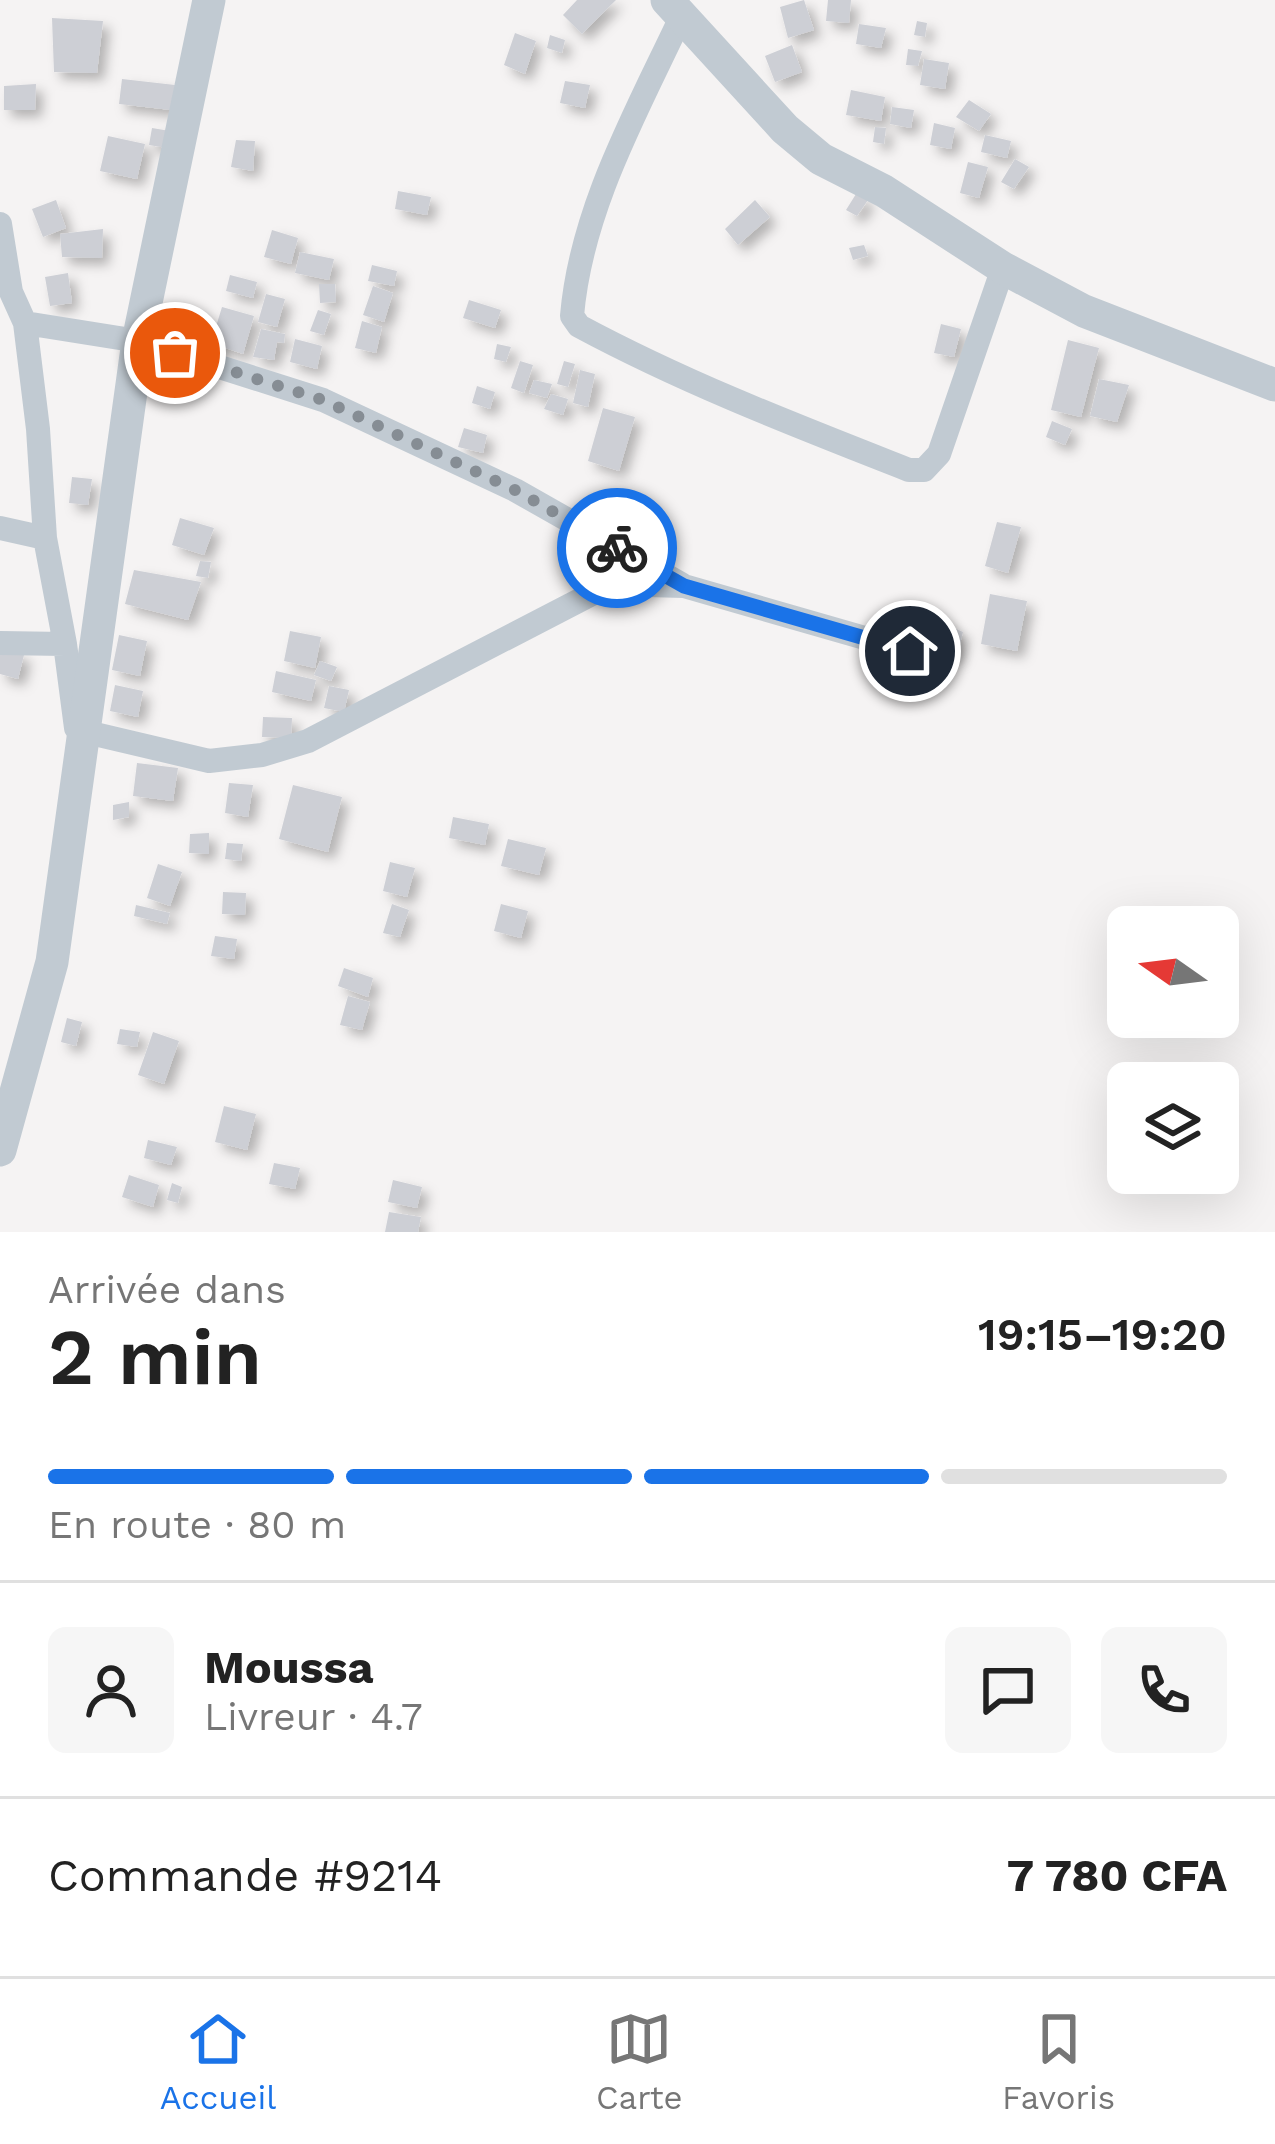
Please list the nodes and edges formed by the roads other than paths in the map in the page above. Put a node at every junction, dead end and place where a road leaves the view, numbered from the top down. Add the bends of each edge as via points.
1 (208, 0) edge
2 (675, 7) edge
3 (0, 224) edge
4 (1003, 268) junction
5 (5, 290) edge
6 (25, 323) junction
7 (138, 341) junction
8 (1275, 385) edge
9 (0, 527) edge
10 (45, 538) junction
11 (684, 586) junction
12 (0, 643) edge
13 (65, 644) junction
14 (910, 651) dead end
15 (81, 743) junction
16 (0, 1150) edge

1 - 7 street
2 - 4 street via 821,159
2 - 4 street via 583,243 572,316 579,326 755,409 924,470 939,454
3 - 5 street
4 - 8 street via 1084,310
5 - 6 street
6 - 7 street
6 - 10 street
7 - 11 street via 323,400 515,490
7 - 15 street
9 - 10 street
10 - 13 street
11 - 14 street
11 - 15 street via 611,584 308,741 262,755 209,760
12 - 13 street
13 - 15 street
15 - 16 street via 52,962

